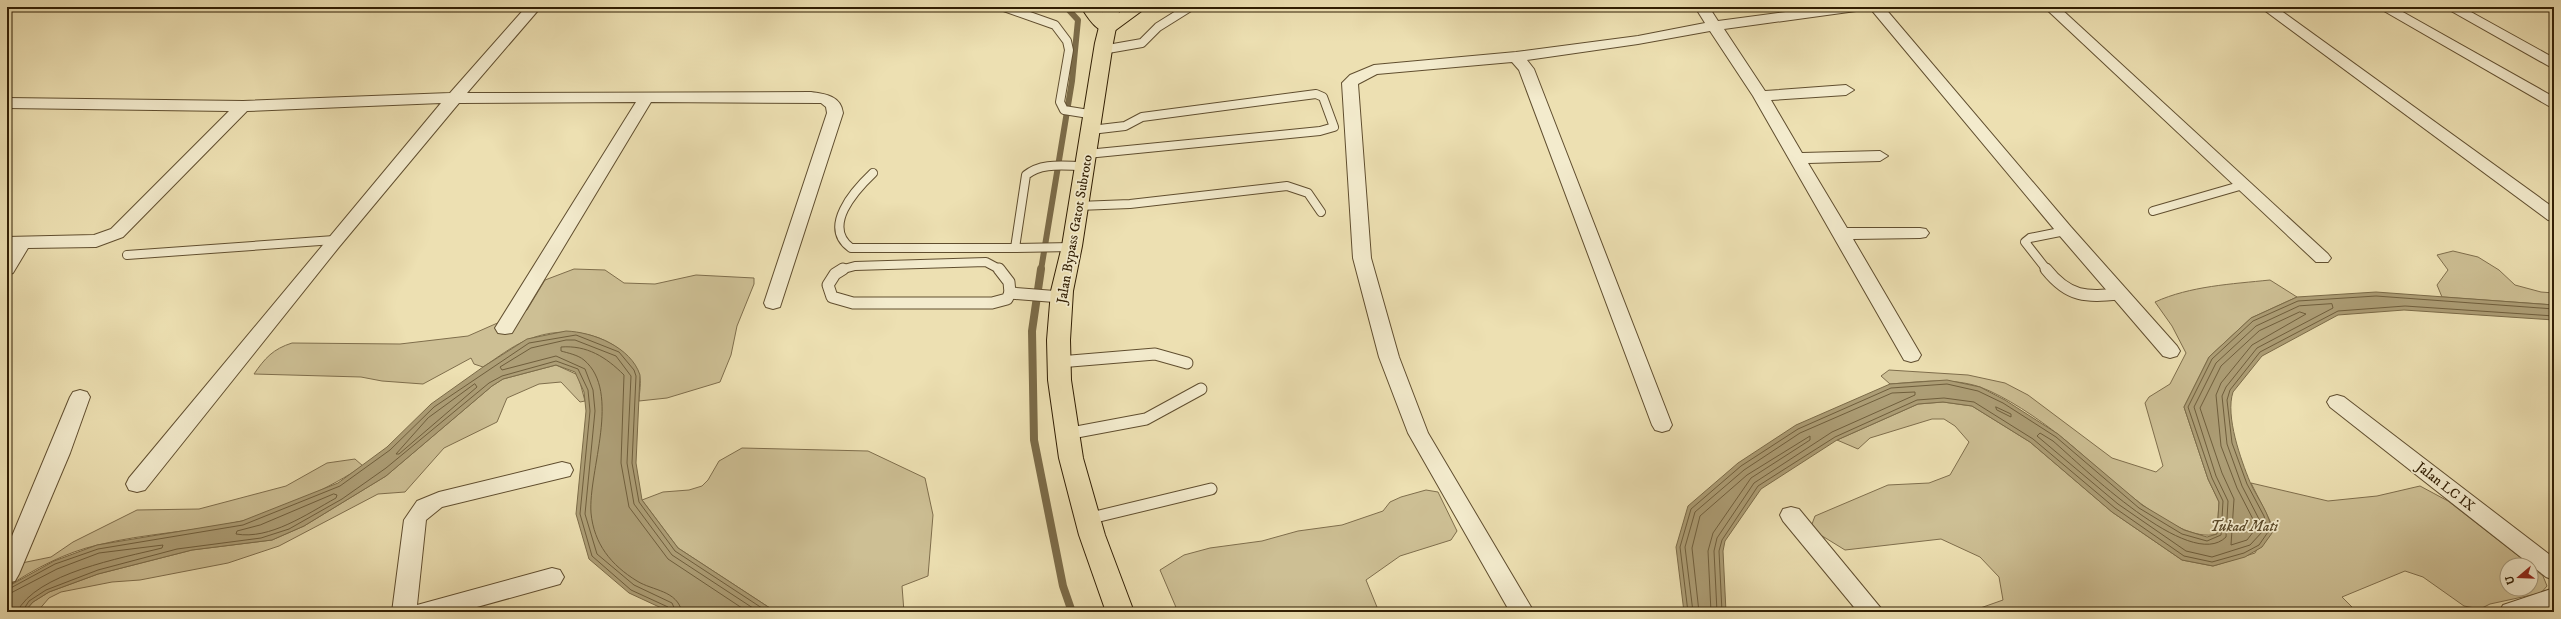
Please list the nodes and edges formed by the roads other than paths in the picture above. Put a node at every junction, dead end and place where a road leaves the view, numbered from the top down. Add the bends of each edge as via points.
1 (534, 7) edge
2 (1004, 7) edge
3 (1089, 7) edge
4 (1112, 7) edge
5 (1139, 7) edge
6 (1190, 7) edge
7 (1702, 7) edge
8 (1856, 7) edge
9 (1876, 7) edge
10 (2051, 7) edge
11 (2267, 7) edge
12 (2384, 7) edge
13 (2451, 7) edge
14 (1712, 26) junction
15 (1107, 28) junction
16 (1102, 50) junction
17 (1516, 57) junction
18 (2554, 64) edge
19 (1846, 90) dead end
20 (1761, 96) junction
21 (452, 98) junction
22 (646, 98) junction
23 (7, 103) edge
24 (2554, 104) edge
25 (243, 106) junction
26 (1093, 122) junction
27 (1880, 156) dead end
28 (1797, 158) junction
29 (1086, 160) junction
30 (873, 173) dead end
31 (2243, 185) junction
32 (1078, 206) junction
33 (2153, 211) dead end
34 (1321, 212) dead end
35 (2554, 216) edge
36 (2065, 231) junction
37 (1920, 233) dead end
38 (1842, 234) junction
39 (334, 240) junction
40 (15, 243) edge
41 (1072, 247) junction
42 (1015, 248) junction
43 (127, 255) dead end
44 (2322, 258) dead end
45 (7, 270) edge
46 (1010, 293) junction
47 (2120, 294) junction
48 (1061, 297) junction
49 (773, 303) dead end
50 (505, 328) dead end
51 (2170, 351) dead end
52 (1910, 355) dead end
53 (1059, 362) junction
54 (1187, 363) dead end
55 (1201, 389) dead end
56 (80, 396) dead end
57 (2337, 402) dead end
58 (1662, 425) dead end
59 (1065, 434) junction
60 (562, 470) dead end
61 (136, 484) dead end
62 (1211, 489) dead end
63 (1791, 515) dead end
64 (1087, 519) junction
65 (2554, 571) edge
66 (7, 574) edge
67 (552, 577) dead end
68 (2554, 598) edge
69 (404, 612) edge
70 (424, 612) edge
71 (1120, 612) edge
72 (1522, 612) edge
73 (1872, 612) edge
74 (2511, 612) edge

1 - 21 street
2 - 26 lane via 1054,25 1067,41 1069,50 1060,102 1064,110
3 - 15 main road
4 - 15 main road, Jalan Bypass Gatot Subroto
5 - 15 main road
6 - 16 lane via 1158,27 1142,43
7 - 14 street
8 - 14 street
9 - 36 street
10 - 31 street
11 - 35 street
12 - 24 street
13 - 18 street
14 - 17 street via 1638,40
14 - 20 street
15 - 16 main road, Jalan Bypass Gatot Subroto
16 - 26 main road, Jalan Bypass Gatot Subroto
17 - 58 street via 1526,69
17 - 72 street via 1374,70 1355,78 1350,83 1362,258 1389,357 1418,433
19 - 20 street
20 - 28 street
21 - 22 street
21 - 25 street
21 - 39 street
22 - 49 street via 811,97 826,99 834,105 835,113
22 - 50 street
23 - 25 street
25 - 40 street via 117,232 96,241
26 - 29 main road, Jalan Bypass Gatot Subroto
26 - 29 lane via 1125,126 1134,124 1142,117 1316,94 1323,97 1334,127 1320,131
27 - 28 street
28 - 38 street
29 - 32 main road, Jalan Bypass Gatot Subroto
29 - 42 lane via 1043,167 1026,175
30 - 42 lane via 854,191 842,215 840,236 844,246
31 - 33 lane
31 - 44 street
32 - 34 lane via 1130,204 1287,186 1302,189 1313,195
32 - 41 main road, Jalan Bypass Gatot Subroto
36 - 47 street
36 - 47 lane via 2030,238 2025,242 2057,282 2076,294
37 - 38 street
38 - 52 street
39 - 43 lane
39 - 61 street
40 - 45 street
41 - 42 lane
41 - 48 main road, Jalan Bypass Gatot Subroto
46 - 46 lane via 1006,299 992,303 853,303 832,297 828,285 832,275 838,270 854,266 986,262 1004,272 1011,286
46 - 48 lane
47 - 51 street
48 - 53 main road, Jalan Bypass Gatot Subroto
53 - 54 lane via 1155,354
53 - 59 main road, Jalan Bypass Gatot Subroto
55 - 59 lane via 1146,419
56 - 66 street via 59,453
57 - 65 street, Jalan LC IX
59 - 64 main road, Jalan Bypass Gatot Subroto
60 - 69 street via 427,504 415,520
62 - 64 lane
63 - 73 street
64 - 71 main road, Jalan Bypass Gatot Subroto
67 - 70 street
68 - 74 street

